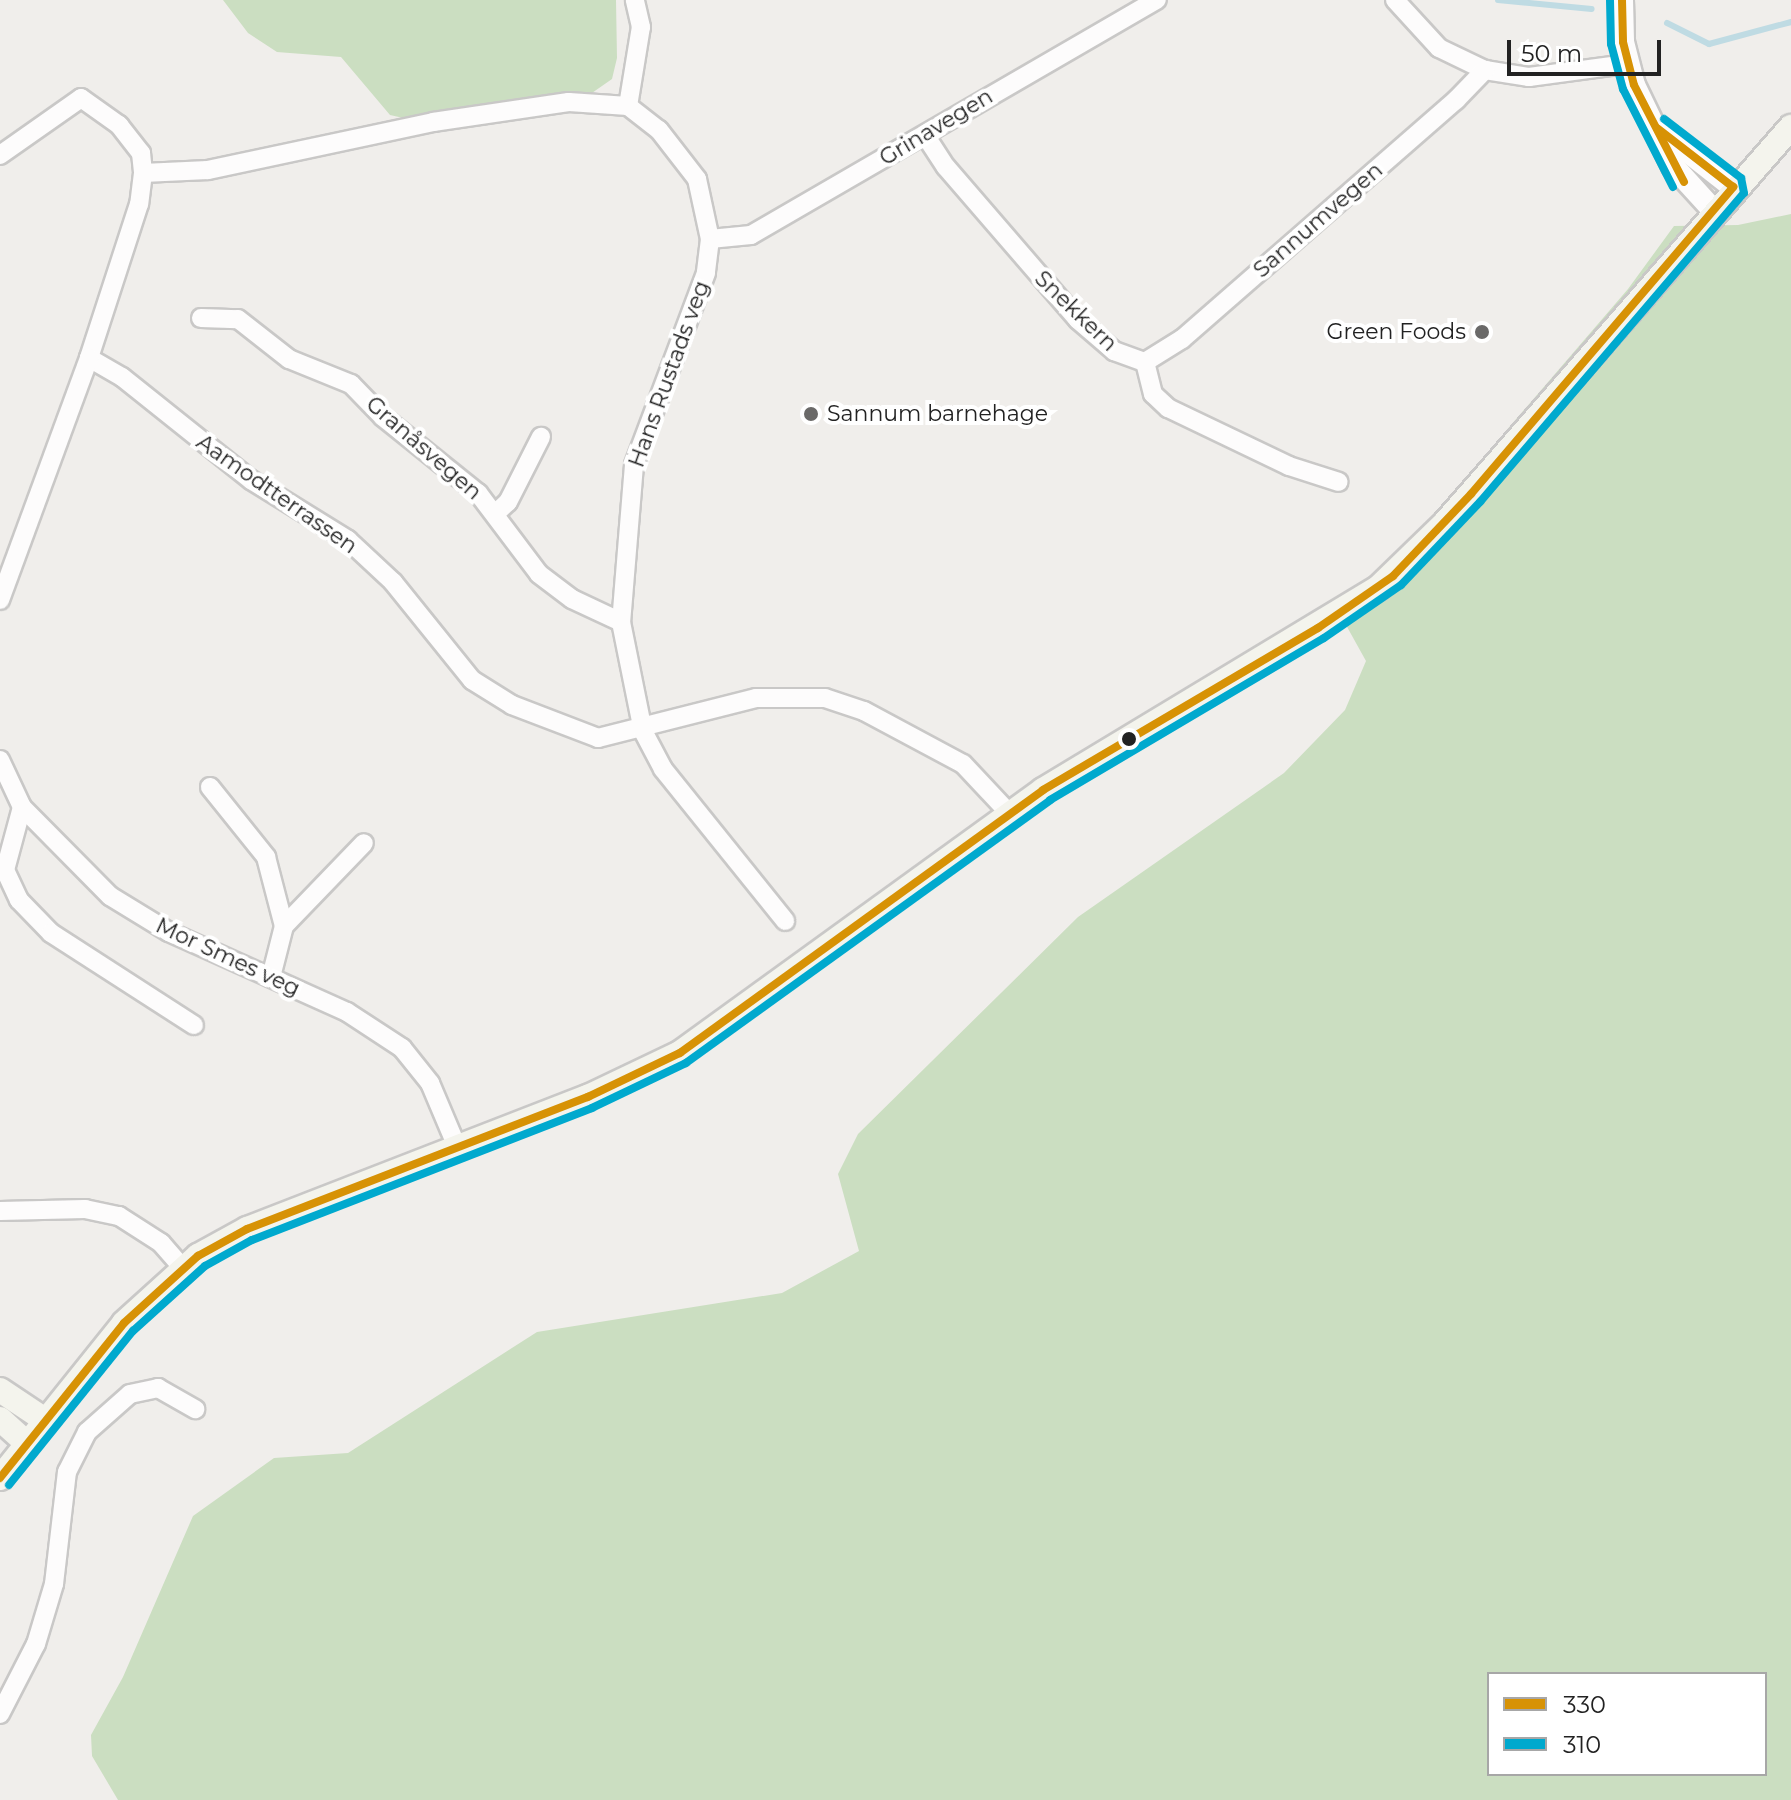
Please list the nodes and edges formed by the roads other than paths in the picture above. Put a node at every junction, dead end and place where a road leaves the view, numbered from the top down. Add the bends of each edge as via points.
1 (635, 0) edge
2 (1157, 0) edge
3 (1395, 0) edge
4 (1622, 0) edge
5 (1627, 64) junction
6 (1485, 70) junction
7 (628, 106) junction
8 (1791, 127) edge
9 (1657, 128) junction
10 (925, 135) junction
11 (0, 155) edge
12 (143, 173) junction
13 (1733, 187) junction
14 (1713, 210) junction
15 (710, 239) junction
16 (201, 318) dead end
17 (89, 358) junction
18 (1145, 362) junction
19 (541, 437) dead end
20 (1339, 482) dead end
21 (496, 513) junction
22 (0, 600) edge
23 (621, 622) junction
24 (643, 731) junction
25 (0, 760) edge
26 (210, 787) dead end
27 (22, 807) junction
28 (1009, 813) junction
29 (364, 843) dead end
30 (785, 921) dead end
31 (284, 926) junction
32 (271, 977) junction
33 (194, 1025) dead end
34 (457, 1147) junction
35 (0, 1211) edge
36 (182, 1267) junction
37 (0, 1390) edge
38 (195, 1409) dead end
39 (0, 1419) edge
40 (45, 1420) junction
41 (27, 1443) junction
42 (0, 1478) edge
43 (0, 1714) edge

1 - 7 street via 641,27
2 - 10 street, Grinavegen
3 - 6 street via 1439,48
4 - 5 street
5 - 6 street via 1529,77
5 - 9 street
6 - 18 street, Sannumvegen via 1182,339
7 - 12 street via 569,102 433,122 208,170
7 - 15 street, Hans Rustads veg via 659,130 697,179
8 - 13 main road
9 - 13 street
9 - 14 street via 1683,182
10 - 15 street, Grinavegen via 751,235
10 - 18 street, Snekkern via 946,167 1078,320 1114,351
11 - 12 street via 81,98 119,125 141,153
12 - 17 street via 139,204
13 - 14 main road
14 - 28 main road via 1445,523 1393,576 1340,614
15 - 23 street, Hans Rustads veg via 706,273 634,465
16 - 21 street, Granåsvegen via 238,319 289,359 351,384 383,417 459,474
17 - 22 street
17 - 24 street, Aamodtterrassen via 122,377 251,480 348,540 393,582 472,680 512,705 598,738
18 - 20 street, Snekkern via 1153,394 1168,408 1289,466
19 - 21 street via 508,502
21 - 23 street, Granåsvegen via 539,574 572,599
23 - 24 street, Hans Rustads veg
24 - 28 street, Aamodtterrassen via 756,698 825,698 864,711 963,764
24 - 30 street, Hans Rustads veg via 663,769
25 - 27 street, Mor Smes veg
26 - 31 street via 266,857
27 - 32 street, Mor Smes veg via 110,896 169,932
27 - 33 street via 5,870 19,900 51,933
28 - 34 main road via 680,1053 618,1084
29 - 31 street
31 - 32 street
32 - 34 street, Mor Smes veg via 347,1012 402,1048 430,1083
34 - 36 main road via 247,1229
35 - 36 street via 85,1209 119,1216 161,1243
36 - 40 main road via 124,1323
37 - 40 main road
38 - 43 street via 158,1388 130,1394 87,1432 67,1472 54,1584 36,1644
39 - 41 main road
40 - 41 main road
41 - 42 main road

